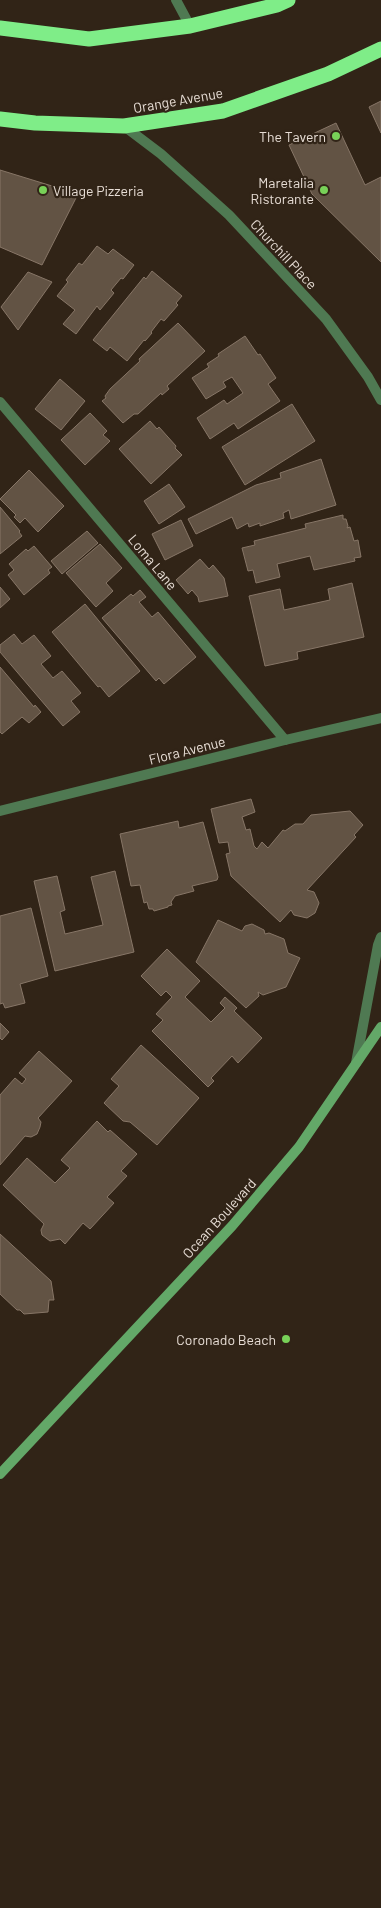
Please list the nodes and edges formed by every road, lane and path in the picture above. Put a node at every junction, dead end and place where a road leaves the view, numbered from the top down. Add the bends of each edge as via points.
1 (176, 0) edge
2 (288, 0) edge
3 (190, 26) junction
4 (0, 28) edge
5 (381, 49) edge
6 (0, 119) edge
7 (124, 126) junction
8 (381, 400) edge
9 (0, 402) edge
10 (381, 718) edge
11 (285, 740) junction
12 (0, 811) edge
13 (381, 937) edge
14 (381, 1027) edge
15 (356, 1066) junction
16 (0, 1474) edge

1 - 3 street
2 - 3 highway
3 - 4 highway via 89,39
5 - 7 highway, Orange Avenue via 328,74 223,111
6 - 7 highway, Orange Avenue
7 - 8 street, Churchill Place via 161,154 229,215 326,319
9 - 11 street, Loma Lane
10 - 11 street, Flora Avenue
11 - 12 street, Flora Avenue
13 - 15 street, Ocean Boulevard
14 - 15 main road
15 - 16 main road, Ocean Boulevard via 299,1147 232,1226

